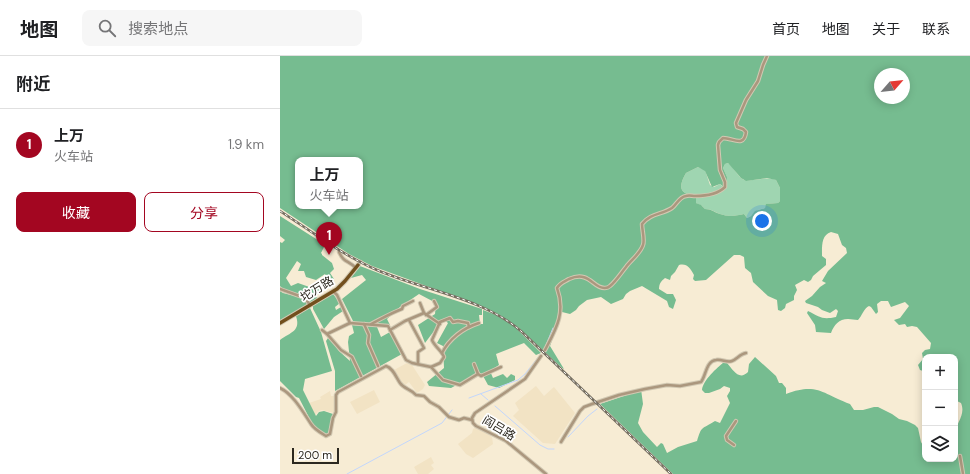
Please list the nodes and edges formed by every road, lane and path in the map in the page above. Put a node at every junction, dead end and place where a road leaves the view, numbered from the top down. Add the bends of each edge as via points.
1 (767, 56) edge
2 (339, 252) dead end
3 (357, 266) joint
4 (280, 289) edge
5 (333, 292) junction
6 (412, 301) dead end
7 (434, 301) dead end
8 (420, 303) dead end
9 (310, 305) junction
10 (425, 314) junction
11 (409, 320) junction
12 (280, 323) edge
13 (351, 323) junction
14 (479, 323) dead end
15 (364, 324) junction
16 (370, 324) junction
17 (440, 324) junction
18 (469, 327) junction
19 (322, 330) dead end
20 (390, 330) junction
21 (327, 336) junction
22 (545, 350) dead end
23 (442, 353) junction
24 (746, 353) dead end
25 (542, 356) dead end
26 (418, 364) junction
27 (474, 364) dead end
28 (378, 366) dead end
29 (432, 367) junction
30 (501, 367) dead end
31 (478, 374) junction
32 (361, 376) dead end
33 (280, 388) edge
34 (472, 420) junction
35 (736, 421) dead end
36 (561, 442) dead end
37 (734, 445) dead end
38 (960, 456) dead end
39 (546, 474) edge
40 (963, 474) edge

1 - 22 street via 758,81 736,123 737,127 746,132 746,136 738,142 723,138 718,145 720,170 725,187 716,193 681,197 673,207 647,218 642,224 644,244 641,250 607,288 575,276 560,283 557,288 562,308 559,322
2 - 3 street via 343,260
3 - 5 main road, 坨万路
4 - 9 street via 305,298
5 - 9 main road, 坨万路
5 - 13 street
6 - 16 street via 402,309
7 - 10 street via 437,307
8 - 10 street
9 - 12 main road, 坨万路
10 - 11 street
10 - 17 street
11 - 20 street
11 - 26 street via 424,348 418,352
13 - 15 street
13 - 21 street
14 - 18 street
15 - 16 street
15 - 28 street via 369,335 368,343
16 - 20 street via 388,326
17 - 18 street via 450,318 454,322 468,323
17 - 23 street via 432,340
18 - 23 street via 448,343
19 - 21 street
20 - 26 street via 406,360
21 - 32 street via 352,357
23 - 29 street via 444,357 440,363
24 - 36 street via 733,361 712,361 705,370 701,382 645,389 588,405 580,411
25 - 34 street, 阎吕路 via 525,379 475,413
26 - 29 street
27 - 31 street
29 - 31 street via 443,380 460,385
30 - 31 street via 481,376
33 - 34 street via 289,394 312,425 326,436 331,432 338,392 386,366 403,386 424,396 449,417
34 - 39 street, 阎吕路 via 476,426 506,441
35 - 37 street via 726,436
38 - 40 street

